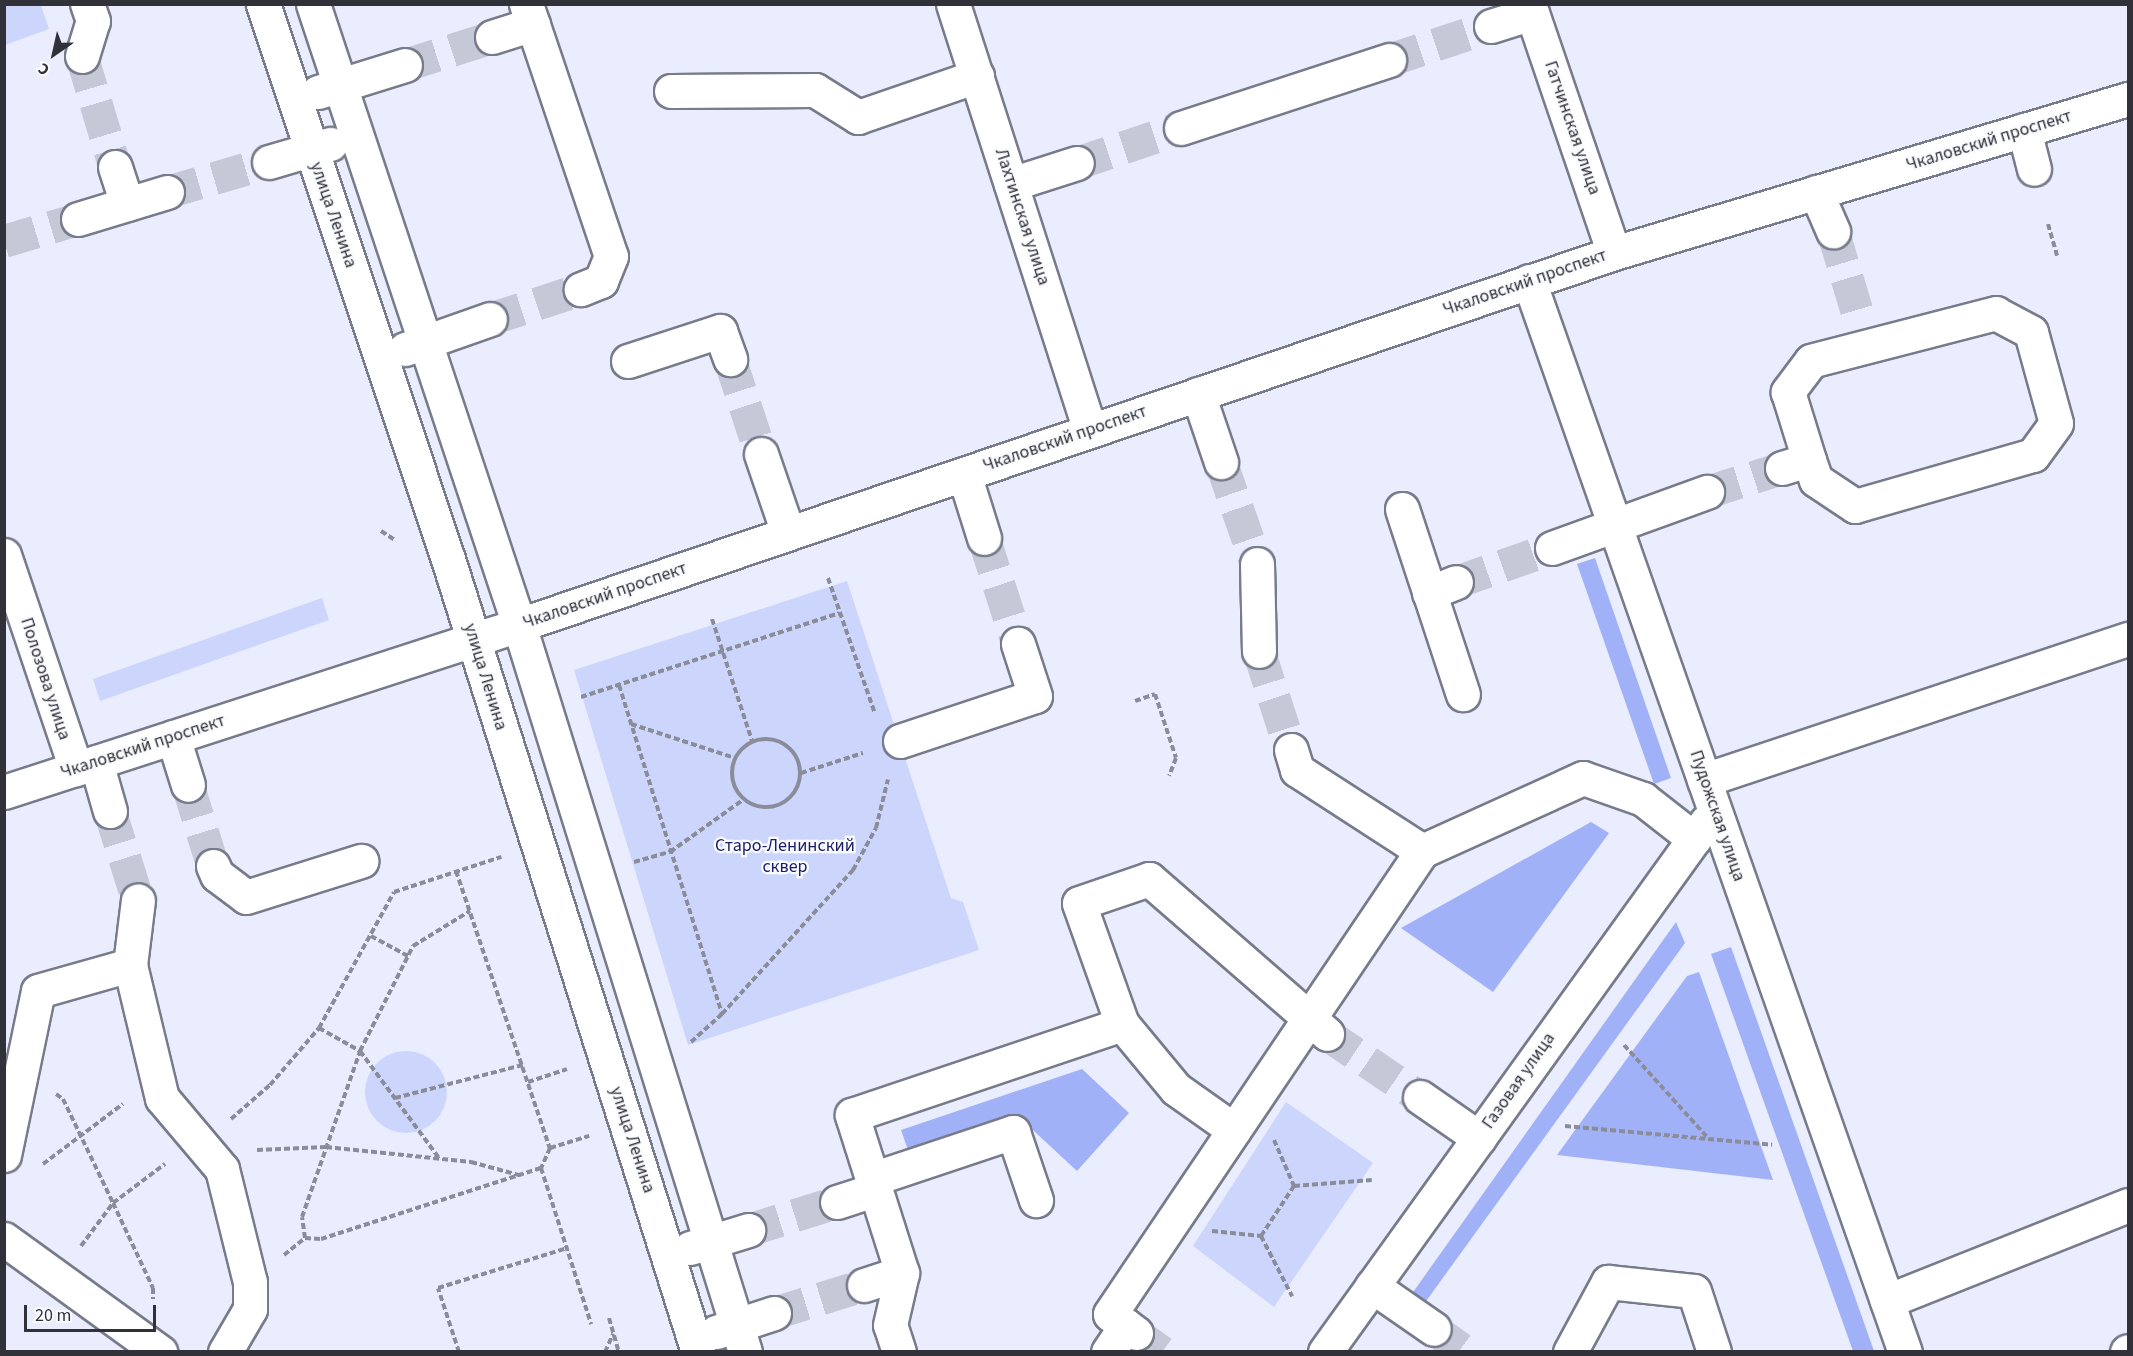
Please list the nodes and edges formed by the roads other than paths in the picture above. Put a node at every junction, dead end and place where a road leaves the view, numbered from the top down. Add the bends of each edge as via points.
1 (87, 4) edge
2 (263, 4) edge
3 (313, 4) edge
4 (953, 4) edge
5 (1531, 9) edge
6 (530, 14) edge
7 (1491, 26) tunnel mouth
8 (492, 37) tunnel mouth
9 (82, 56) tunnel mouth
10 (1389, 60) tunnel mouth
11 (405, 65) tunnel mouth
12 (977, 76) junction
13 (339, 85) junction
14 (671, 91) dead end
15 (294, 99) junction
16 (2128, 99) edge
17 (1181, 128) tunnel mouth
18 (2024, 130) junction
19 (356, 136) junction
20 (311, 149) junction
21 (269, 162) tunnel mouth
22 (1077, 163) tunnel mouth
23 (115, 167) tunnel mouth
24 (2034, 169) dead end
25 (1011, 184) junction
26 (167, 192) tunnel mouth
27 (1816, 192) junction
28 (127, 204) junction
29 (78, 219) tunnel mouth
30 (1833, 231) tunnel mouth
31 (1614, 252) junction
32 (1529, 281) junction
33 (581, 289) tunnel mouth
34 (490, 320) tunnel mouth
35 (1864, 334) joint
36 (425, 342) junction
37 (380, 357) junction
38 (730, 359) tunnel mouth
39 (628, 362) dead end
40 (1198, 394) junction
41 (1090, 431) junction
42 (761, 454) tunnel mouth
43 (1221, 462) tunnel mouth
44 (964, 474) junction
45 (1707, 492) tunnel mouth
46 (1402, 509) dead end
47 (1615, 525) junction
48 (788, 533) junction
49 (984, 538) tunnel mouth
50 (1552, 548) tunnel mouth
51 (4, 555) edge
52 (1257, 564) tunnel mouth
53 (519, 625) junction
54 (2128, 639) edge
55 (474, 640) junction
56 (1018, 644) tunnel mouth
57 (1259, 651) tunnel mouth
58 (1463, 694) dead end
59 (172, 737) junction
60 (893, 743) road end
61 (1291, 750) tunnel mouth
62 (86, 766) junction
63 (1704, 780) junction
64 (188, 785) tunnel mouth
65 (4, 792) edge
66 (110, 811) tunnel mouth
67 (1715, 811) junction
68 (1694, 839) junction
69 (1422, 851) junction
70 (361, 861) dead end
71 (213, 866) tunnel mouth
72 (138, 900) tunnel mouth
73 (130, 965) junction
74 (1122, 1024) junction
75 (1317, 1027) junction
76 (1420, 1097) tunnel mouth
77 (1234, 1130) junction
78 (1479, 1138) junction
79 (4, 1155) edge
80 (873, 1185) junction
81 (1036, 1200) dead end
82 (837, 1202) tunnel mouth
83 (2128, 1205) edge
84 (748, 1230) tunnel mouth
85 (4, 1239) edge
86 (711, 1241) junction
87 (668, 1255) junction
88 (902, 1273) junction
89 (864, 1285) tunnel mouth
90 (1372, 1286) junction
91 (1887, 1301) junction
92 (774, 1313) tunnel mouth
93 (1434, 1329) tunnel mouth
94 (1123, 1336) tunnel mouth
95 (741, 1338) edge
96 (696, 1345) edge
97 (158, 1350) edge
98 (225, 1352) edge
99 (899, 1352) edge
100 (1325, 1352) edge
101 (1570, 1352) edge
102 (1714, 1352) edge
103 (1905, 1352) edge

1 - 9 street via 93,21
2 - 15 street, улица Ленина
3 - 13 street
4 - 12 street, Лахтинская улица
5 - 7 street
5 - 31 street, Гатчинская улица
6 - 8 street
6 - 33 street via 611,256 601,281
10 - 17 street
11 - 13 street
12 - 14 street via 858,117 815,90
12 - 25 street, Лахтинская улица
13 - 15 street
13 - 19 street
15 - 20 street, улица Ленина
16 - 18 street, Чкаловский проспект
18 - 24 street
18 - 27 street, Чкаловский проспект
19 - 20 street
19 - 36 street
20 - 21 street
20 - 37 street, улица Ленина
22 - 25 street
23 - 28 street
25 - 41 street, Лахтинская улица
26 - 28 street
27 - 30 street
27 - 31 street, Чкаловский проспект
28 - 29 street
31 - 32 street, Чкаловский проспект
32 - 40 street, Чкаловский проспект
32 - 47 street, Пудожская улица
34 - 36 street
35 - 35 street via 1996,312 2031,332 2056,423 2033,455 1855,506 1795,464 1788,392 1811,361
36 - 37 street
36 - 53 street
37 - 55 street, улица Ленина
38 - 39 street via 720,331
40 - 41 street, Чкаловский проспект
40 - 43 street
41 - 44 street, Чкаловский проспект
42 - 48 street
44 - 48 street, Чкаловский проспект
44 - 49 street
45 - 47 street
46 - 58 street via 1443,587
47 - 50 street
47 - 63 street, Пудожская улица
48 - 53 street, Чкаловский проспект
51 - 62 street, Полозова улица
52 - 57 street
53 - 55 street, Чкаловский проспект
53 - 86 street
54 - 63 street
55 - 59 street, Чкаловский проспект
55 - 87 street, улица Ленина
56 - 60 street via 1035,696
59 - 62 street, Чкаловский проспект
59 - 64 street
61 - 69 street via 1297,770
62 - 65 street, Чкаловский проспект
62 - 66 street, Полозова улица
63 - 67 street, Пудожская улица
67 - 68 street, Газовая улица
67 - 91 street, Пудожская улица
68 - 69 street via 1643,799 1583,778
68 - 78 street, Газовая улица
69 - 75 street
70 - 71 street via 246,897 216,875
72 - 73 street
73 - 79 street via 38,991
73 - 98 street via 162,1098 222,1169 250,1282 250,1309
74 - 75 street via 1079,903 1149,879
74 - 77 street via 1176,1089
74 - 80 street via 852,1115
75 - 77 street via 1256,1097
76 - 78 street
77 - 94 street via 1110,1314
78 - 90 street, Газовая улица
80 - 81 street via 1013,1132
80 - 82 street
80 - 88 street
83 - 91 street
84 - 86 street
85 - 97 street
86 - 87 street
86 - 95 street
87 - 96 street, улица Ленина
88 - 89 street
88 - 99 street via 890,1325
90 - 93 street
90 - 100 street, Газовая улица
91 - 103 street, Пудожская улица
92 - 95 street
95 - 96 street
101 - 102 street via 1608,1282 1694,1291

